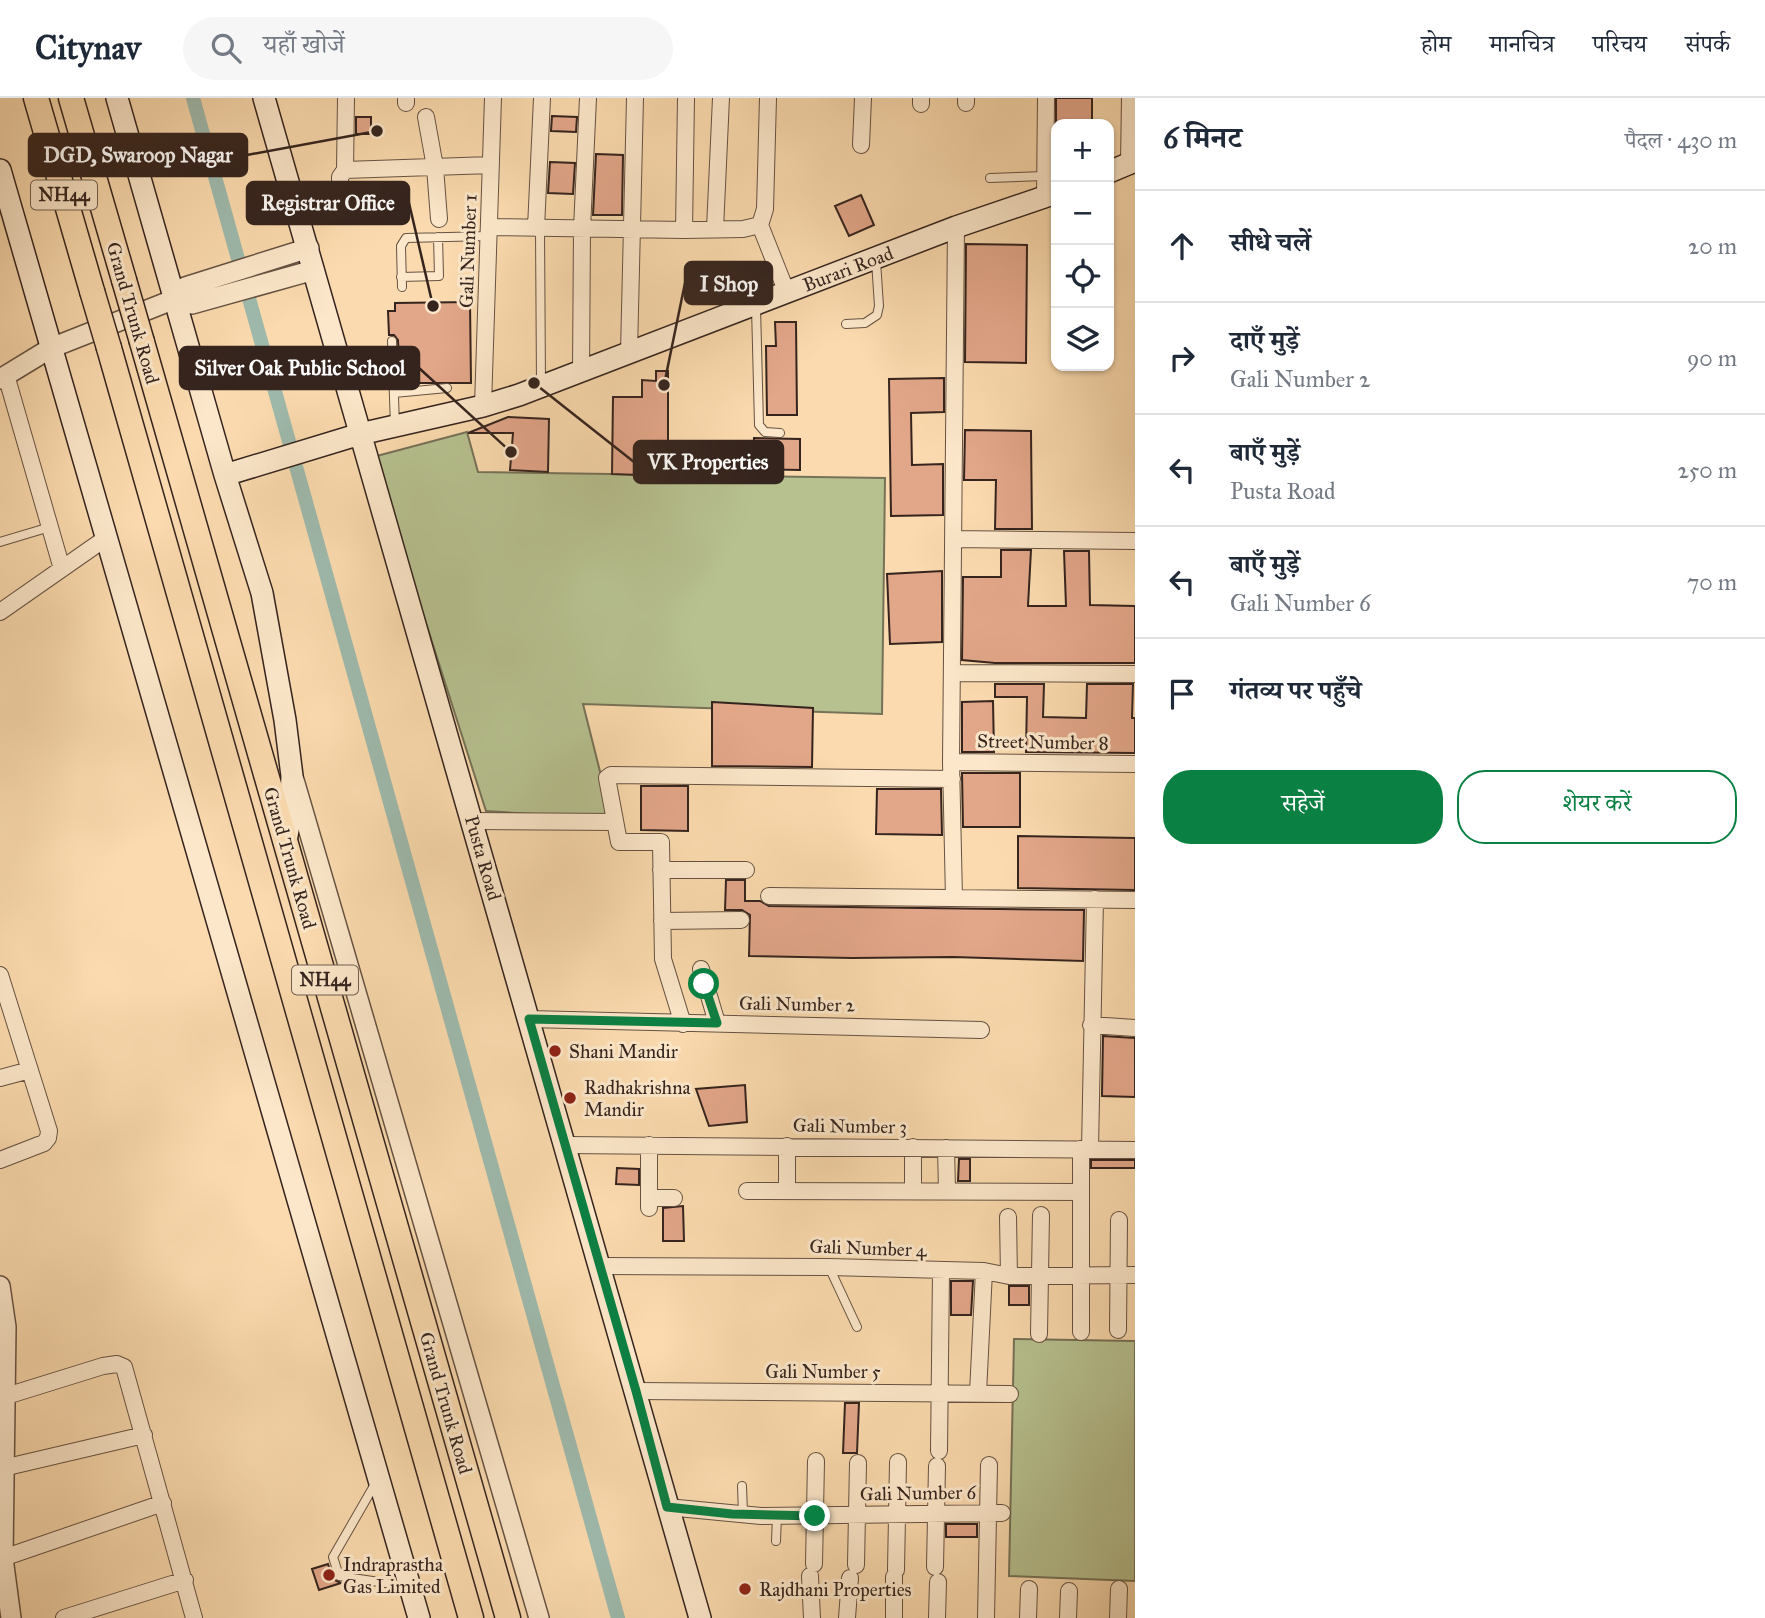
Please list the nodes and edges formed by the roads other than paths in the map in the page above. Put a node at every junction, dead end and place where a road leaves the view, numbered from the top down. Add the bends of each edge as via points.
1 (36, 98) edge
2 (71, 98) edge
3 (117, 98) edge
4 (264, 98) edge
5 (346, 98) edge
6 (493, 98) edge
7 (542, 98) edge
8 (589, 98) edge
9 (635, 98) edge
10 (686, 98) edge
11 (721, 98) edge
12 (768, 98) edge
13 (863, 98) edge
14 (1046, 98) edge
15 (1130, 98) edge
16 (426, 117) dead end
17 (861, 145) dead end
18 (1132, 162) edge
19 (491, 165) junction
20 (435, 167) junction
21 (0, 170) edge
22 (345, 170) junction
23 (1114, 170) edge
24 (990, 178) dead end
25 (1049, 189) edge
26 (341, 211) dead end
27 (439, 219) dead end
28 (760, 225) junction
29 (956, 227) junction
30 (538, 228) junction
31 (582, 229) junction
32 (633, 229) junction
33 (715, 229) junction
34 (684, 230) junction
35 (490, 231) junction
36 (438, 237) junction
37 (309, 248) junction
38 (876, 258) junction
39 (314, 270) junction
40 (401, 276) junction
41 (401, 287) dead end
42 (787, 293) junction
43 (177, 298) junction
44 (756, 304) junction
45 (846, 324) dead end
46 (392, 341) dead end
47 (51, 348) junction
48 (629, 354) junction
49 (581, 372) junction
50 (3, 377) edge
51 (541, 387) junction
52 (447, 388) dead end
53 (394, 393) junction
54 (483, 406) junction
55 (395, 426) junction
56 (780, 433) dead end
57 (350, 437) junction
58 (225, 475) junction
59 (50, 527) junction
60 (106, 538) junction
61 (953, 539) junction
62 (1135, 541) edge
63 (0, 542) edge
64 (62, 569) junction
65 (0, 612) edge
66 (952, 673) junction
67 (1135, 674) edge
68 (951, 762) junction
69 (1135, 764) edge
70 (292, 776) junction
71 (951, 779) junction
72 (472, 821) junction
73 (615, 821) junction
74 (286, 841) junction
75 (661, 870) junction
76 (746, 870) dead end
77 (769, 896) dead end
78 (954, 898) junction
79 (1095, 899) junction
80 (1135, 900) edge
81 (741, 920) dead end
82 (662, 921) junction
83 (701, 969) dead end
84 (0, 975) edge
85 (4, 998) edge
86 (529, 1019) junction
87 (717, 1023) junction
88 (683, 1024) junction
89 (1091, 1026) junction
90 (1135, 1028) edge
91 (981, 1030) dead end
92 (30, 1070) junction
93 (0, 1078) edge
94 (565, 1144) junction
95 (649, 1145) junction
96 (787, 1146) junction
97 (913, 1147) junction
98 (946, 1148) junction
99 (1085, 1149) junction
100 (1135, 1150) edge
101 (0, 1160) edge
102 (747, 1191) dead end
103 (787, 1191) junction
104 (914, 1191) junction
105 (947, 1191) junction
106 (1081, 1192) junction
107 (674, 1198) dead end
108 (1041, 1215) dead end
109 (1008, 1217) dead end
110 (1119, 1220) dead end
111 (600, 1266) junction
112 (829, 1267) junction
113 (941, 1271) junction
114 (984, 1271) junction
115 (1041, 1275) junction
116 (1082, 1275) junction
117 (1118, 1275) junction
118 (1135, 1275) edge
119 (1009, 1276) junction
120 (1, 1297) edge
121 (857, 1327) dead end
122 (1118, 1330) dead end
123 (1082, 1332) dead end
124 (1040, 1334) dead end
125 (636, 1391) junction
126 (939, 1393) junction
127 (978, 1394) junction
128 (1010, 1394) dead end
129 (2, 1397) edge
130 (144, 1435) junction
131 (816, 1461) dead end
132 (898, 1462) dead end
133 (858, 1463) dead end
134 (989, 1465) dead end
135 (3, 1468) junction
136 (379, 1479) junction
137 (742, 1486) dead end
138 (163, 1503) junction
139 (1, 1504) edge
140 (667, 1507) junction
141 (995, 1513) junction
142 (743, 1514) junction
143 (936, 1514) junction
144 (858, 1515) junction
145 (897, 1515) junction
146 (777, 1516) junction
147 (815, 1516) junction
148 (776, 1541) dead end
149 (3, 1558) junction
150 (185, 1580) junction
151 (410, 1586) junction
152 (1029, 1589) dead end
153 (1119, 1589) dead end
154 (1069, 1591) dead end
155 (11, 1618) edge
156 (64, 1618) edge
157 (194, 1618) edge
158 (419, 1618) edge
159 (471, 1618) edge
160 (508, 1618) edge
161 (539, 1618) edge
162 (700, 1618) edge
163 (812, 1618) edge
164 (847, 1618) edge
165 (894, 1618) edge
166 (937, 1618) edge
167 (986, 1618) edge
168 (1028, 1618) edge
169 (1069, 1618) edge
170 (1118, 1618) edge

1 - 159 highway, Grand Trunk Road / NH44, bridge
2 - 74 highway, Grand Trunk Road / NH44, bridge
3 - 43 main road
4 - 37 main road, Pusta Road
5 - 22 street
6 - 19 street, Gali Number 1
7 - 30 street
8 - 31 street
9 - 32 street
10 - 34 street
11 - 33 street
12 - 28 street via 765,209
13 - 17 street
14 - 25 street
15 - 18 street
16 - 20 street
18 - 23 main road
19 - 20 street
19 - 35 street, Gali Number 1
20 - 22 street
20 - 27 street
21 - 47 main road
22 - 26 street via 340,177
24 - 25 lane
25 - 29 main road, Burari Road
28 - 33 street
28 - 42 street
29 - 38 main road, Burari Road
29 - 61 street
30 - 31 street
30 - 35 street
30 - 51 lane
31 - 32 street
31 - 49 street
32 - 34 street
32 - 48 street
33 - 34 street
35 - 36 lane
35 - 54 street, Gali Number 1
36 - 40 lane via 406,238 401,246
36 - 40 lane via 439,276
37 - 39 main road, Pusta Road
37 - 43 street via 185,287
38 - 42 main road, Burari Road
38 - 45 lane via 879,311 865,323
39 - 43 street via 192,303
39 - 57 main road, Pusta Road
40 - 41 lane
42 - 44 main road, Burari Road
43 - 47 street
43 - 58 main road
44 - 48 main road, Burari Road
44 - 56 lane via 759,425 765,432
46 - 53 lane
47 - 50 street
47 - 60 main road
48 - 49 main road, Burari Road
49 - 51 main road, Burari Road
50 - 59 street
51 - 54 main road, Burari Road
52 - 53 lane
53 - 55 lane
54 - 55 main road, Burari Road
55 - 57 main road, Burari Road
57 - 58 main road, Burari Road
57 - 72 main road, Pusta Road
58 - 70 main road via 262,593
59 - 63 lane
59 - 64 street
60 - 64 street
60 - 136 main road
61 - 62 street
61 - 66 street
64 - 65 street
66 - 67 street
66 - 68 street
68 - 69 street, Street Number 8
68 - 71 street
70 - 74 main road
70 - 161 street
71 - 73 street via 611,775 606,783
71 - 78 street
72 - 73 street
72 - 86 main road, Pusta Road
73 - 75 street via 619,842 661,842
74 - 160 highway, Grand Trunk Road / NH44
75 - 76 street
75 - 82 street
77 - 78 street
78 - 79 street
79 - 80 street
79 - 89 street
81 - 82 street
82 - 88 street via 663,959
83 - 87 street
84 - 85 street
85 - 92 street
86 - 88 street, Gali Number 2
86 - 94 main road, Pusta Road
87 - 88 street, Gali Number 2
87 - 91 street, Gali Number 2
89 - 90 street
89 - 99 street
92 - 93 street
92 - 101 street via 48,1138 37,1147
94 - 95 street, Gali Number 3
94 - 111 main road, Pusta Road
95 - 96 street, Gali Number 3
95 - 107 street via 649,1203
96 - 97 street, Gali Number 3
96 - 103 street
97 - 98 street, Gali Number 3
97 - 104 street
98 - 99 street, Gali Number 3
98 - 105 street
99 - 100 street, Gali Number 3
99 - 106 street
102 - 103 street
103 - 104 street
104 - 105 street
105 - 106 street
106 - 116 street
108 - 115 street
109 - 119 street
110 - 117 street
111 - 112 street, Gali Number 4
111 - 125 main road, Pusta Road
112 - 113 street, Gali Number 4
112 - 121 lane
113 - 114 street, Gali Number 4
113 - 126 street
114 - 119 street, Gali Number 4
114 - 127 street
115 - 116 street, Gali Number 4
115 - 119 street, Gali Number 4
115 - 124 street
116 - 117 street, Gali Number 4
116 - 123 street
117 - 118 street, Gali Number 4
117 - 122 street
120 - 129 street
125 - 126 street, Gali Number 5
125 - 140 main road, Pusta Road
126 - 127 street, Gali Number 5
126 - 143 street
127 - 128 street, Gali Number 5
129 - 130 street via 117,1364 128,1376
129 - 135 street
130 - 135 street
130 - 138 street
131 - 147 street
132 - 145 street
133 - 144 street
134 - 141 street
135 - 139 street
136 - 151 main road
136 - 151 lane via 332,1557 338,1576
137 - 142 lane
138 - 149 street
138 - 150 street
139 - 149 street
140 - 142 street, Gali Number 6
140 - 162 main road, Pusta Road
141 - 143 street, Gali Number 6
141 - 167 street
142 - 146 street, Gali Number 6
143 - 145 street, Gali Number 6
143 - 166 street
144 - 145 street, Gali Number 6
144 - 147 street, Gali Number 6
144 - 164 street
145 - 165 street
146 - 147 street, Gali Number 6
146 - 148 lane
147 - 163 street
149 - 155 street
150 - 156 street
150 - 157 street
151 - 158 main road
152 - 168 street
153 - 170 street
154 - 169 street

